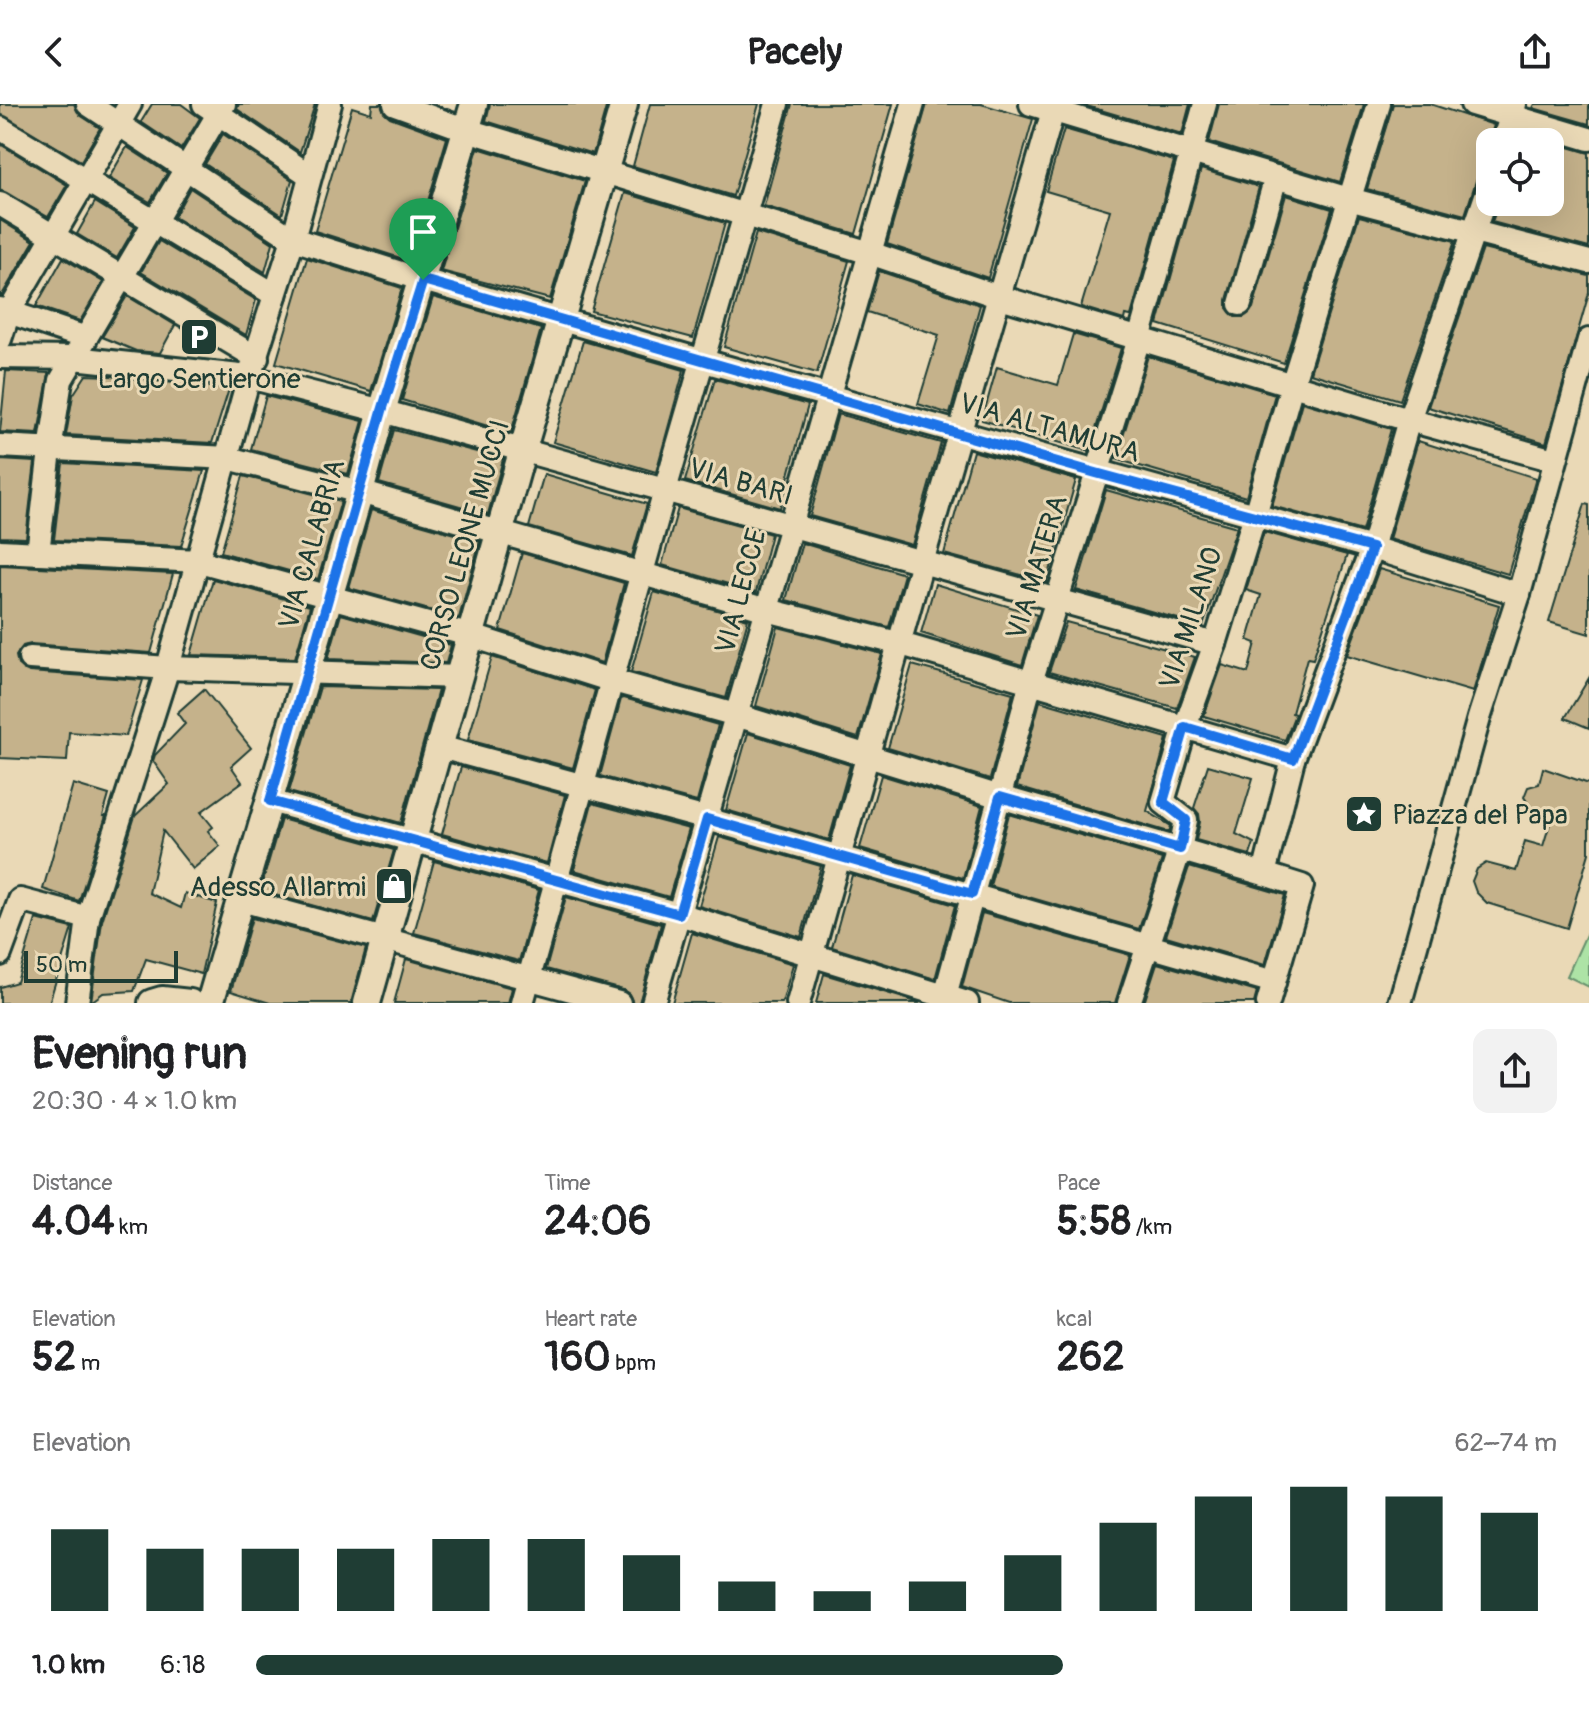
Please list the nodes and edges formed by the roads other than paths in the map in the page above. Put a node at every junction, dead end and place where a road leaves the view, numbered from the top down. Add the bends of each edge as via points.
1 (88, 104) edge
2 (330, 104) edge
3 (395, 104) edge
4 (474, 104) edge
5 (624, 104) edge
6 (777, 104) edge
7 (913, 104) edge
8 (1031, 104) edge
9 (1205, 104) edge
10 (1379, 104) edge
11 (1472, 104) edge
12 (215, 107) edge
13 (1054, 107) edge
14 (1513, 110) edge
15 (125, 113) edge
16 (0, 128) edge
17 (467, 130) junction
18 (1589, 139) edge
19 (1191, 152) junction
20 (186, 167) junction
21 (605, 172) junction
22 (309, 175) junction
23 (1276, 177) junction
24 (86, 180) junction
25 (1349, 199) junction
26 (0, 204) edge
27 (745, 216) junction
28 (1480, 216) edge
29 (154, 222) junction
30 (1475, 234) junction
31 (54, 235) junction
32 (293, 239) junction
33 (870, 253) junction
34 (1589, 262) edge
35 (122, 276) junction
36 (423, 280) junction
37 (275, 295) junction
38 (1000, 297) junction
39 (1240, 304) dead end
40 (5, 311) edge
41 (562, 320) junction
42 (86, 338) junction
43 (0, 339) edge
44 (1139, 339) junction
45 (1589, 340) edge
46 (0, 357) edge
47 (74, 358) junction
48 (704, 361) junction
49 (253, 368) junction
50 (1292, 385) junction
51 (829, 395) junction
52 (382, 411) junction
53 (1409, 420) junction
54 (961, 433) junction
55 (0, 446) edge
56 (50, 450) junction
57 (522, 452) junction
58 (228, 458) junction
59 (1554, 460) junction
60 (1096, 473) junction
61 (665, 490) junction
62 (360, 492) junction
63 (1255, 515) junction
64 (789, 526) junction
65 (501, 534) junction
66 (1372, 548) junction
67 (0, 551) edge
68 (38, 553) junction
69 (199, 561) junction
70 (922, 562) junction
71 (644, 573) junction
72 (1519, 594) junction
73 (330, 597) junction
74 (1058, 600) junction
75 (767, 610) junction
76 (472, 636) junction
77 (901, 644) junction
78 (1215, 644) junction
79 (30, 658) dead end
80 (168, 668) junction
81 (308, 671) junction
82 (460, 677) junction
83 (613, 681) junction
84 (1031, 682) junction
85 (736, 715) junction
86 (1185, 727) junction
87 (440, 747) junction
88 (869, 756) junction
89 (1293, 759) junction
90 (584, 786) junction
91 (1000, 797) junction
92 (270, 801) junction
93 (707, 819) junction
94 (413, 841) junction
95 (1180, 849) junction
96 (840, 857) junction
97 (1264, 874) junction
98 (557, 881) junction
99 (972, 894) junction
100 (241, 900) junction
101 (679, 914) junction
102 (88, 918) junction
103 (385, 939) junction
104 (1148, 946) junction
105 (812, 953) junction
106 (0, 954) edge
107 (530, 978) junction
108 (1271, 993) edge
109 (944, 1000) edge
110 (77, 1003) edge
111 (152, 1003) edge
112 (190, 1003) edge
113 (210, 1003) edge
114 (367, 1003) edge
115 (522, 1003) edge
116 (619, 1003) edge
117 (653, 1003) edge
118 (798, 1003) edge
119 (967, 1003) edge
120 (1129, 1003) edge
121 (1400, 1003) edge

1 - 15 street, VIA ALTAMURA
2 - 22 street
3 - 17 street
4 - 17 street, VIA CALABRIA
5 - 21 street, CORSO LEONE MUCCI
6 - 27 street
7 - 33 street, VIA LECCE
8 - 13 street
9 - 19 street, VIA MATERA
10 - 25 street, VIA MILANO
11 - 14 street
12 - 20 street
12 - 22 street
13 - 19 street
13 - 38 street
14 - 18 street
15 - 20 street, VIA ALTAMURA
15 - 24 street
16 - 24 street
17 - 21 street
17 - 36 street, VIA CALABRIA
19 - 23 street
19 - 44 street, VIA MATERA
20 - 29 street
20 - 32 street, VIA ALTAMURA
21 - 27 street
21 - 41 street, CORSO LEONE MUCCI
22 - 32 street
23 - 25 street
23 - 39 street
24 - 29 street
24 - 31 street
25 - 30 street
25 - 50 street, VIA MILANO
26 - 31 street
27 - 33 street
27 - 48 street
28 - 30 street
29 - 35 street
29 - 37 street
30 - 34 street
30 - 53 street
31 - 35 street
31 - 40 street
32 - 36 street, VIA ALTAMURA
32 - 37 street
33 - 38 street
33 - 51 street, VIA LECCE
35 - 42 street
35 - 49 street
36 - 41 street, VIA ALTAMURA
36 - 52 street, VIA CALABRIA
37 - 49 street
38 - 44 street
38 - 54 street
40 - 42 street
40 - 43 street
41 - 48 street, VIA ALTAMURA
41 - 57 street, CORSO LEONE MUCCI
42 - 47 street
44 - 50 street
44 - 60 street, VIA MATERA
45 - 59 street
46 - 47 street
47 - 49 street
47 - 56 street via 61,380
48 - 51 street, VIA ALTAMURA
48 - 61 street
49 - 52 street, VIA BARI
49 - 58 street
50 - 53 street
50 - 63 street, VIA MILANO
51 - 54 street, VIA ALTAMURA
51 - 64 street, VIA LECCE
52 - 57 street, VIA BARI
52 - 62 street, VIA CALABRIA
53 - 59 street
53 - 66 street
54 - 60 street, VIA ALTAMURA
54 - 70 street
55 - 56 street
56 - 58 street
56 - 68 street
57 - 61 street, VIA BARI
57 - 65 street, CORSO LEONE MUCCI
58 - 62 street
58 - 69 street
59 - 72 street
60 - 63 street, VIA ALTAMURA
60 - 74 street, VIA MATERA
61 - 64 street, VIA BARI
61 - 71 street
62 - 65 street
62 - 73 street, VIA CALABRIA
63 - 66 street, VIA ALTAMURA
63 - 78 street, VIA MILANO
64 - 70 street, VIA BARI
64 - 75 street, VIA LECCE
65 - 71 street
65 - 76 street, CORSO LEONE MUCCI
66 - 72 street, VIA ALTAMURA
66 - 89 street
67 - 68 street
68 - 69 street
69 - 73 street
69 - 80 street
70 - 74 street, VIA BARI
70 - 77 street
71 - 75 street
71 - 83 street
72 - 121 street
73 - 76 street
73 - 81 street, VIA CALABRIA
74 - 78 street, VIA BARI
74 - 84 street, VIA MATERA
75 - 77 street
75 - 85 street, VIA LECCE
76 - 82 street, CORSO LEONE MUCCI
76 - 83 street
77 - 84 street
77 - 88 street
78 - 86 street, VIA MILANO
79 - 80 street
80 - 81 street
80 - 102 street
81 - 82 street
81 - 92 street, VIA CALABRIA
82 - 87 street, CORSO LEONE MUCCI
83 - 85 street
83 - 90 street
84 - 86 street
84 - 91 street, VIA MATERA
85 - 88 street
85 - 93 street, VIA LECCE
86 - 89 street
86 - 95 street, VIA MILANO via 1163,802 1186,820
87 - 90 street
87 - 94 street, CORSO LEONE MUCCI
88 - 91 street
88 - 96 street
89 - 97 street
90 - 93 street
90 - 98 street
91 - 95 street
91 - 99 street, VIA MATERA
92 - 94 street
92 - 100 street, VIA CALABRIA
93 - 96 street
93 - 101 street, VIA LECCE
94 - 98 street
94 - 103 street, CORSO LEONE MUCCI
95 - 97 street
95 - 104 street, VIA MILANO
96 - 99 street
96 - 105 street
97 - 108 street via 1302,886
98 - 101 street
98 - 107 street
99 - 104 street
99 - 109 street, VIA MATERA
100 - 103 street
100 - 113 street, VIA CALABRIA
101 - 105 street
101 - 117 street, VIA LECCE
102 - 106 street via 20,900
102 - 110 street
103 - 107 street
103 - 114 street, CORSO LEONE MUCCI
104 - 108 street
104 - 120 street, VIA MILANO
105 - 109 street
105 - 118 street
107 - 115 street
107 - 116 street
109 - 119 street
111 - 112 street

